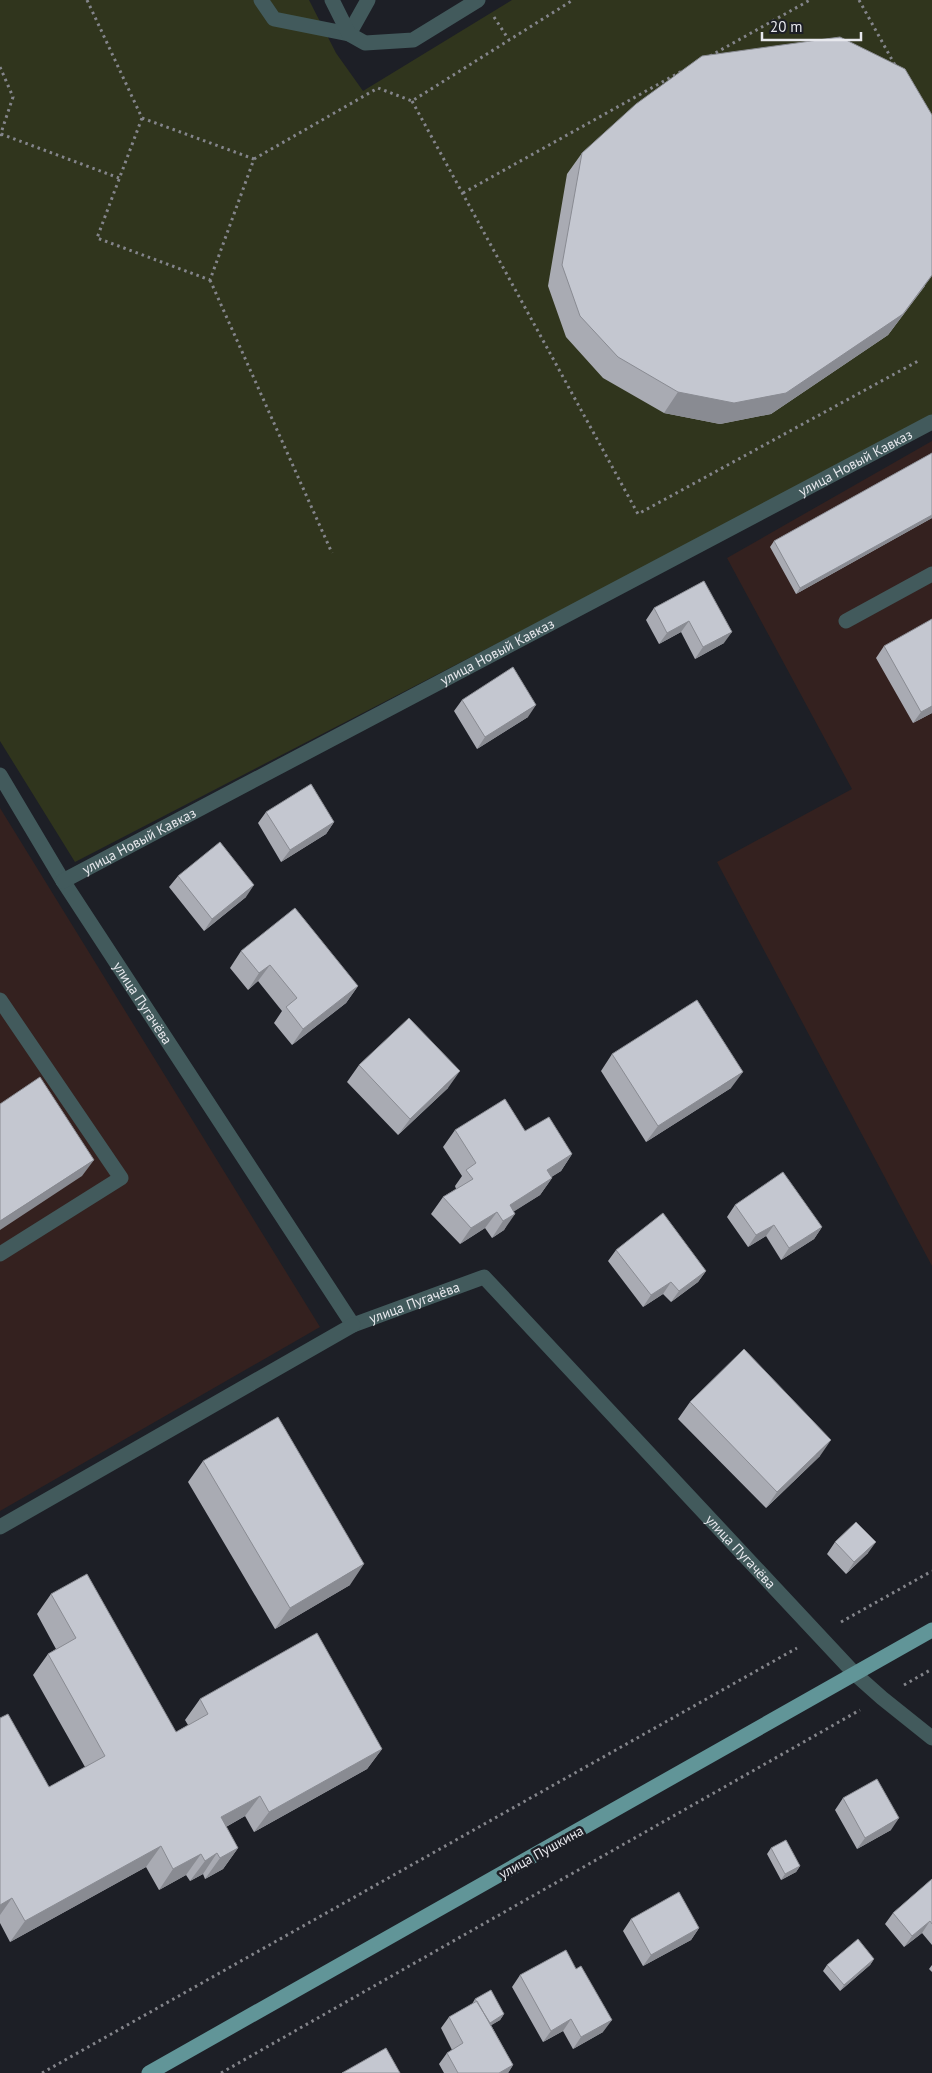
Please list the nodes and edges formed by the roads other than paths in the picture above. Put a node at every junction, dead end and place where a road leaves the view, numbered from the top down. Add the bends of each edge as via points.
1 (261, 0) edge
2 (332, 0) edge
3 (368, 0) edge
4 (478, 0) edge
5 (349, 34) junction
6 (932, 422) edge
7 (932, 574) edge
8 (846, 621) dead end
9 (0, 775) edge
10 (63, 881) junction
11 (0, 1000) edge
12 (0, 1254) edge
13 (353, 1325) junction
14 (0, 1527) edge
15 (932, 1630) edge
16 (856, 1674) junction
17 (932, 1738) edge
18 (149, 2073) edge

1 - 5 street via 274,18
2 - 5 street
3 - 5 street
4 - 5 street via 413,40 365,43
6 - 10 street, улица Новый Кавказ
7 - 8 street
9 - 10 street, улица Пугачёва
10 - 13 street, улица Пугачёва
11 - 12 street via 121,1178
13 - 14 street
13 - 16 street, улица Пугачёва via 484,1277
15 - 16 main road, улица Пушкина
16 - 17 street, улица Пугачёва
16 - 18 main road, улица Пушкина

